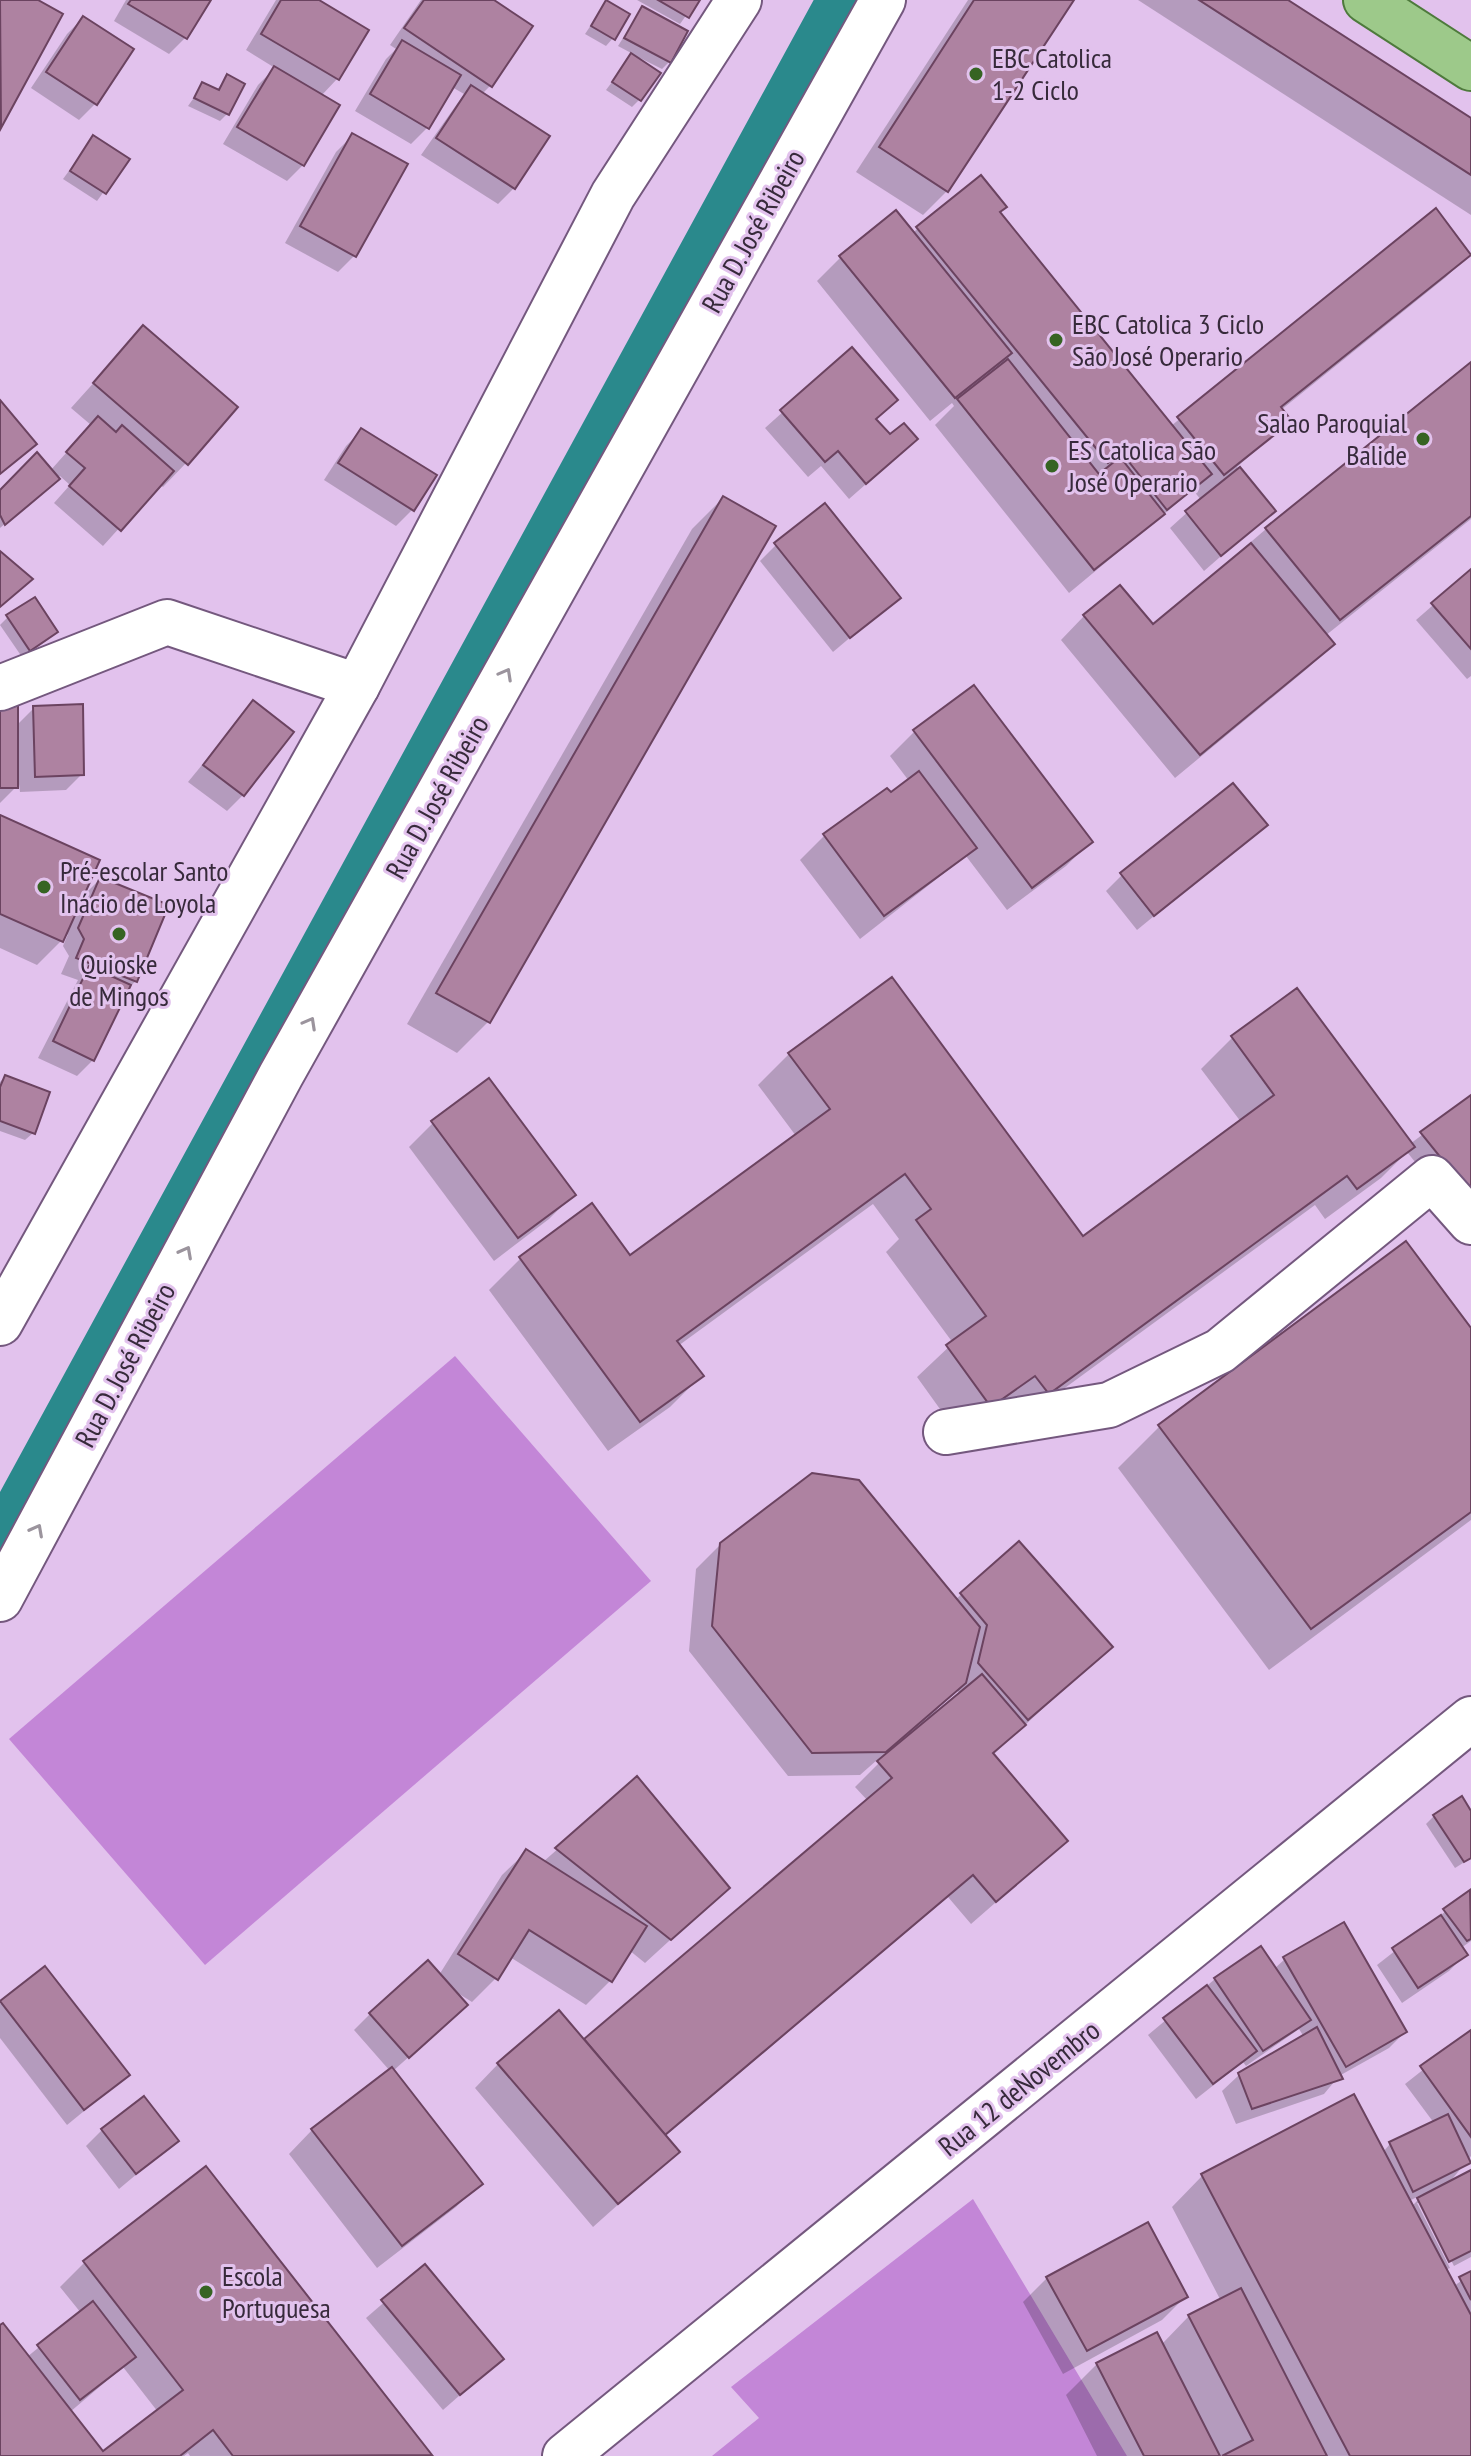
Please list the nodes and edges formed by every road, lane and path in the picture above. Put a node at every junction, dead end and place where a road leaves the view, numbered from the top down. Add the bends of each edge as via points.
1 (739, 0) edge
2 (883, 0) edge
3 (1366, 0) edge
4 (1471, 68) edge
5 (357, 686) junction
6 (0, 688) edge
7 (1471, 1222) edge
8 (0, 1323) edge
9 (946, 1432) dead end
10 (0, 1599) edge
11 (1471, 1719) edge
12 (565, 2456) edge

1 - 5 street via 613,195
10 -> 2 street, Rua D. José Ribeiro via 281,1075
3 - 4 main road
5 - 6 street via 167,622
5 - 8 street
7 - 9 street via 1432,1178 1220,1351 1109,1405
11 - 12 street, Rua 12 deNovembro

